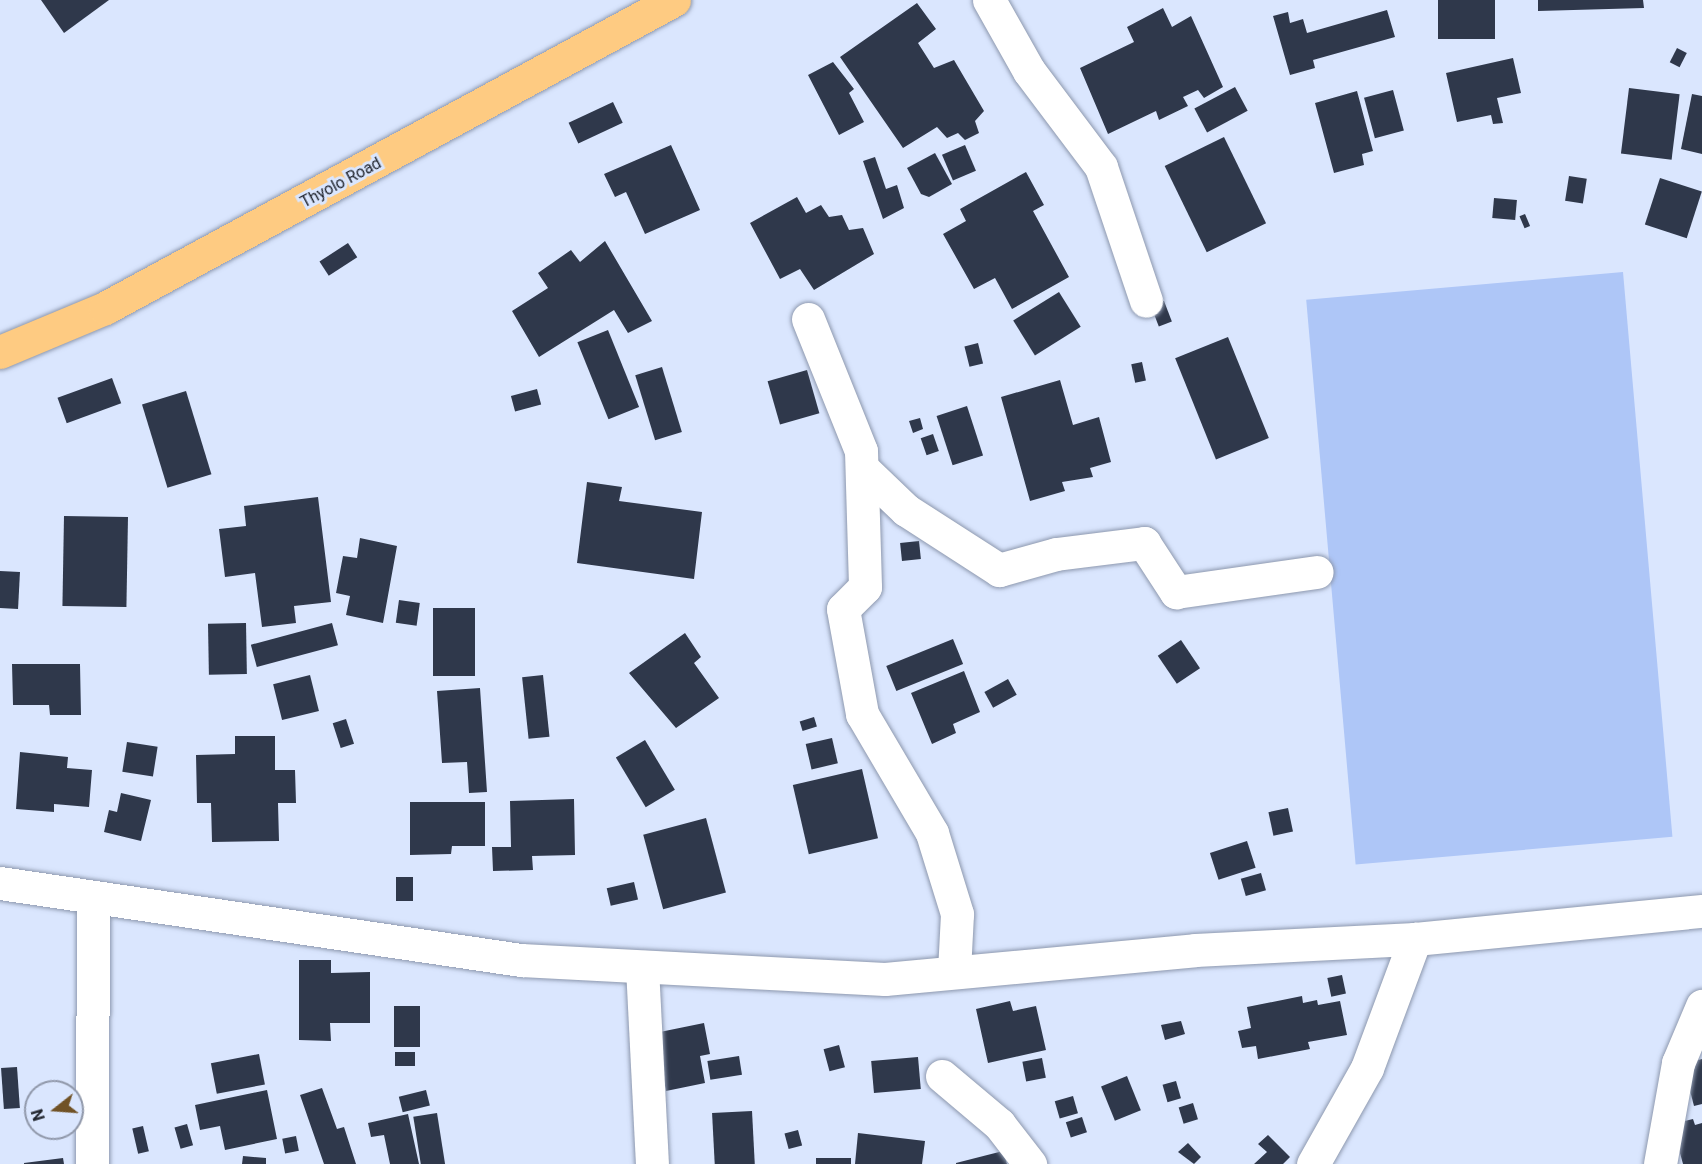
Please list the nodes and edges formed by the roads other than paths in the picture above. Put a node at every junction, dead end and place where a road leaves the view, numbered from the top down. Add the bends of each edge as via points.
1 (674, 0) edge
2 (989, 0) edge
3 (1146, 301) dead end
4 (808, 319) dead end
5 (0, 352) edge
6 (862, 468) junction
7 (1317, 572) dead end
8 (0, 883) edge
9 (93, 897) junction
10 (1702, 911) edge
11 (1415, 939) junction
12 (642, 967) junction
13 (954, 972) junction
14 (1702, 1006) edge
15 (942, 1076) dead end
16 (92, 1164) edge
17 (652, 1164) edge
18 (1030, 1164) edge
19 (1313, 1164) edge
20 (1660, 1164) edge

1 - 5 highway, Thyolo Road via 105,308
2 - 3 street via 1029,71 1101,167
4 - 6 street via 861,451
6 - 7 street via 906,510 999,570 1056,555 1143,543 1176,592
6 - 13 street via 865,587 843,609 862,714 932,833 957,914
8 - 9 street
9 - 12 street via 521,960
9 - 16 street
10 - 11 street
11 - 13 street via 1195,950
11 - 19 street via 1367,1068
12 - 13 street via 885,979
12 - 17 street
14 - 20 street via 1678,1063
15 - 18 street via 999,1124

